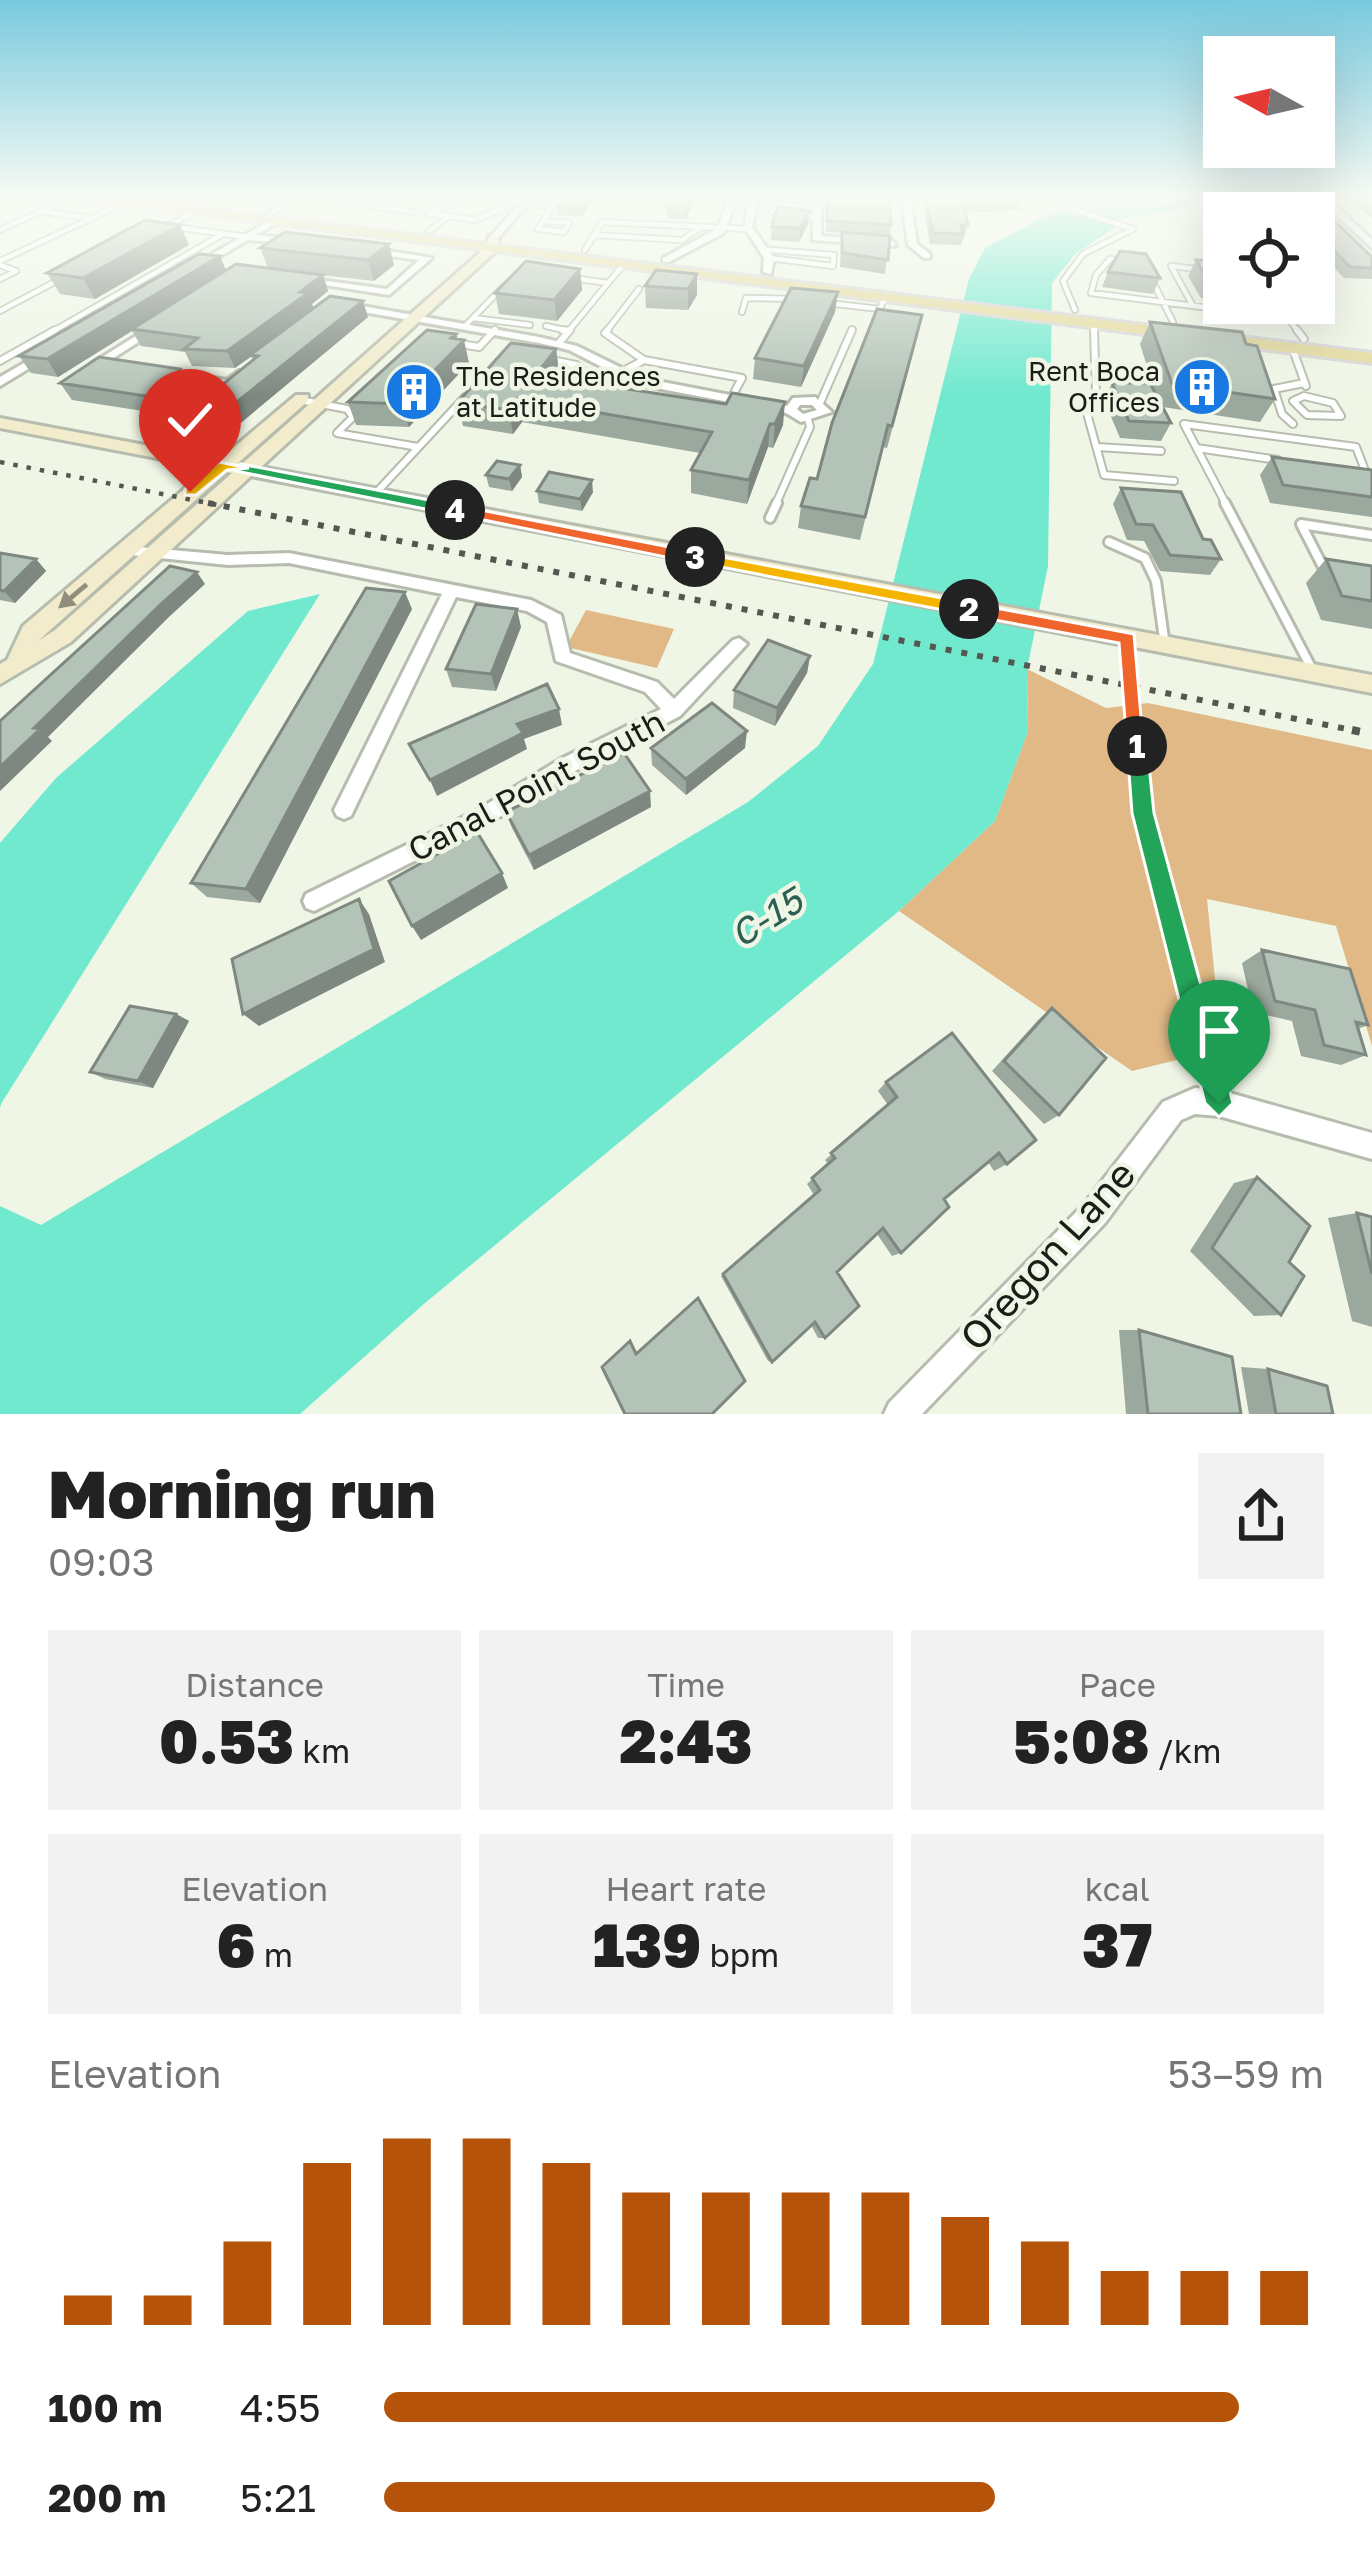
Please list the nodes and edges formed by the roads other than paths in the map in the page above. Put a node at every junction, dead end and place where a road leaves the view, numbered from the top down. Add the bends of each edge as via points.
1 (2, 264) edge
2 (169, 264) edge
3 (200, 264) edge
4 (421, 264) edge
5 (465, 264) edge
6 (624, 264) joint
7 (691, 264) edge
8 (766, 264) edge
9 (833, 264) edge
10 (1073, 264) edge
11 (1106, 264) edge
12 (1144, 264) edge
13 (1203, 270) edge
14 (71, 273) edge
15 (772, 277) junction
16 (513, 278) edge
17 (569, 278) edge
18 (0, 279) edge
19 (294, 280) edge
20 (608, 283) junction
21 (164, 285) edge
22 (355, 288) junction
23 (639, 289) dead end
24 (957, 300) junction
25 (1164, 302) junction
26 (1192, 306) junction
27 (1203, 307) edge
28 (0, 311) edge
29 (742, 312) dead end
30 (177, 313) edge
31 (1072, 315) junction
32 (406, 316) junction
33 (469, 321) junction
34 (1173, 322) junction
35 (1291, 324) edge
36 (530, 325) dead end
37 (546, 326) dead end
38 (852, 330) dead end
39 (495, 331) junction
40 (563, 337) junction
41 (440, 341) edge
42 (1298, 343) junction
43 (62, 345) edge
44 (1372, 348) edge
45 (534, 357) edge
46 (264, 358) edge
47 (1372, 358) edge
48 (644, 360) junction
49 (0, 361) edge
50 (119, 368) edge
51 (141, 371) edge
52 (624, 371) junction
53 (0, 382) edge
54 (1304, 383) junction
55 (599, 384) junction
56 (229, 385) junction
57 (473, 388) edge
58 (615, 390) edge
59 (733, 395) junction
60 (1311, 396) junction
61 (299, 400) junction
62 (320, 403) junction
63 (820, 403) junction
64 (794, 406) junction
65 (363, 407) edge
66 (722, 413) edge
67 (1308, 415) junction
68 (187, 417) dead end
69 (353, 417) junction
70 (808, 419) junction
71 (0, 423) edge
72 (1293, 424) junction
73 (1297, 439) junction
74 (418, 447) junction
75 (1098, 447) junction
76 (1197, 448) junction
77 (1160, 451) dead end
78 (1283, 461) edge
79 (236, 467) junction
80 (1347, 470) edge
81 (1174, 481) dead end
82 (375, 494) junction
83 (770, 518) dead end
84 (1372, 535) edge
85 (1109, 542) dead end
86 (126, 550) junction
87 (155, 552) junction
88 (1339, 567) edge
89 (450, 592) junction
90 (740, 644) dead end
91 (1165, 646) junction
92 (6, 662) edge
93 (1314, 673) junction
94 (1372, 684) edge
95 (674, 711) junction
96 (344, 810) dead end
97 (314, 901) dead end
98 (1372, 1146) edge
99 (900, 1414) edge

1 - 18 lane via 16,271
2 - 49 lane
3 - 21 street
4 - 22 street via 389,292
5 - 32 street
6 - 15 main road
6 - 20 lane
7 - 15 main road
8 - 15 street
9 - 15 lane
10 - 31 lane via 1063,281
11 - 25 lane via 1091,293
12 - 25 lane
13 - 26 lane via 1171,266
14 - 28 lane
15 - 24 main road
15 - 24 main road via 883,302
15 - 29 lane via 746,298
16 - 33 lane
17 - 20 lane
19 - 22 street
20 - 40 lane
22 - 32 street via 334,304
23 - 48 lane via 605,333
24 - 31 main road
25 - 26 lane
25 - 34 lane
26 - 27 lane
30 - 50 street via 97,364
31 - 34 main road
31 - 42 main road
31 - 75 lane via 1096,395 1085,406
32 - 33 street
32 - 61 street
32 - 62 street
33 - 36 lane
33 - 39 street
34 - 42 main road
35 - 42 lane
37 - 40 lane
38 - 63 lane
39 - 40 street
39 - 41 lane via 479,347
40 - 52 street
42 - 44 main road
42 - 47 main road
42 - 54 lane
43 - 53 street
45 - 55 lane via 575,365
46 - 56 street
48 - 52 lane
48 - 59 lane via 742,378
51 - 56 street
52 - 55 lane
52 - 59 street
54 - 60 lane
54 - 72 lane via 1274,389
55 - 58 lane
56 - 68 lane
57 - 74 lane
59 - 64 street
59 - 66 lane
60 - 67 lane via 1293,401
60 - 67 lane via 1342,413
61 - 62 lane
61 - 79 street
62 - 69 lane
62 - 79 street
63 - 64 street
63 - 70 street via 824,415
64 - 70 street
65 - 69 lane
67 - 72 lane
69 - 74 lane via 337,433
70 - 83 lane
71 - 79 street
72 - 73 lane
73 - 76 lane via 1184,424
73 - 80 lane via 1356,447 1368,473
74 - 82 lane
75 - 77 lane
75 - 81 lane via 1104,476
76 - 78 lane
76 - 93 lane
79 - 82 street
79 - 86 street
79 - 87 street
82 - 91 street
84 - 88 lane via 1301,524 1322,565
85 - 91 lane via 1145,558
86 - 87 street
86 -> 92 street
87 - 89 street via 289,558
87 - 92 street via 63,636
89 - 95 street via 531,606 555,620 562,657 651,687
89 - 96 street
90 - 95 street, Canal Point South
91 - 93 street
93 - 94 street
95 - 97 street, Canal Point South
98 - 99 street, Oregon Lane via 1207,1102 1172,1111 1095,1213

